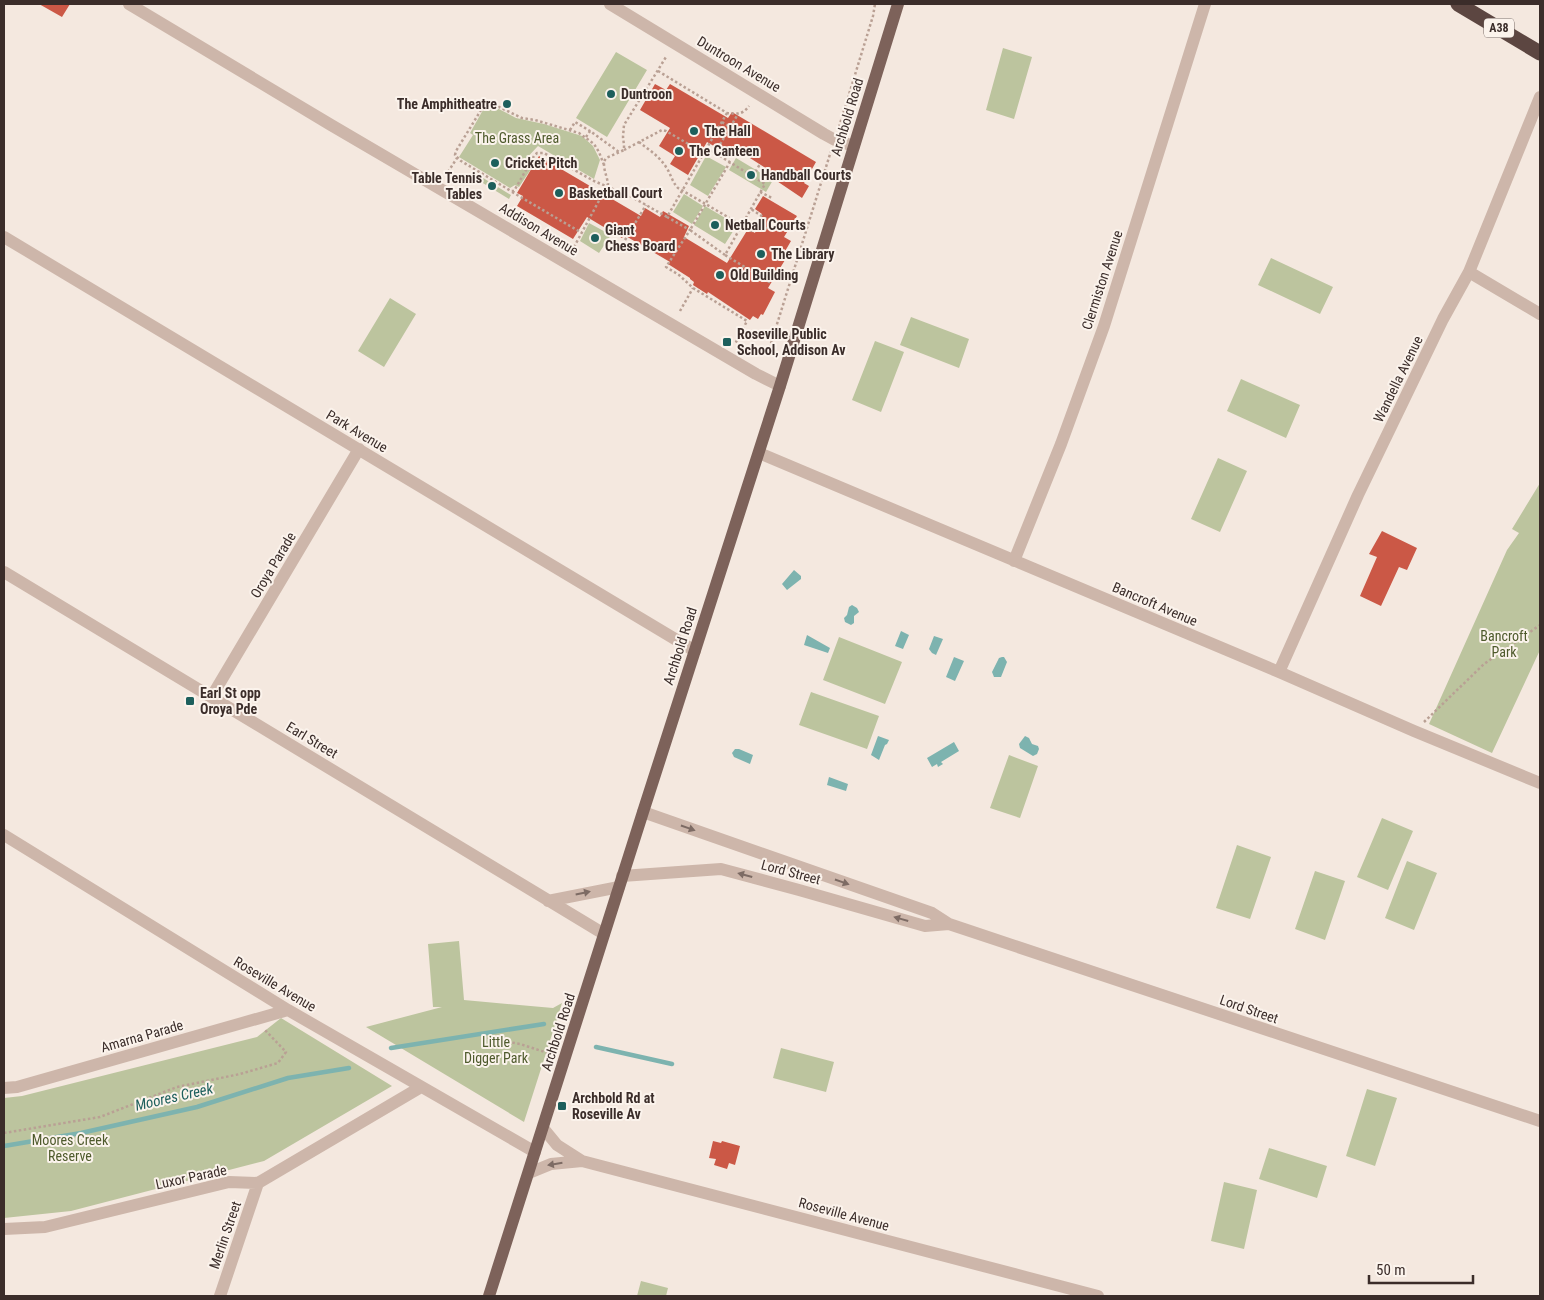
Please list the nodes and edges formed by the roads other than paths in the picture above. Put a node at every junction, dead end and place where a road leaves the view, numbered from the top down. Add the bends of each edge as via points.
1 (130, 4) edge
2 (610, 4) edge
3 (897, 4) edge
4 (1206, 4) edge
5 (1458, 4) edge
6 (1540, 53) edge
7 (1540, 98) edge
8 (854, 146) junction
9 (4, 237) edge
10 (1469, 272) junction
11 (1540, 314) edge
12 (780, 386) junction
13 (359, 449) junction
14 (759, 452) junction
15 (1014, 561) junction
16 (4, 572) edge
17 (695, 651) junction
18 (1279, 672) junction
19 (212, 696) junction
20 (1540, 783) edge
21 (642, 812) junction
22 (4, 835) edge
23 (621, 882) junction
24 (548, 900) junction
25 (949, 924) junction
26 (604, 934) junction
27 (288, 1010) junction
28 (421, 1087) junction
29 (4, 1088) edge
30 (1540, 1121) edge
31 (542, 1128) junction
32 (535, 1152) junction
33 (582, 1161) junction
34 (529, 1173) junction
35 (258, 1183) junction
36 (4, 1229) edge
37 (220, 1296) edge
38 (489, 1296) edge
39 (1098, 1296) edge

1 - 12 street, Addison Avenue
2 - 8 street, Duntroon Avenue via 835,140
3 - 8 main road, Archbold Road
4 - 15 street, Clermiston Avenue via 1104,326
5 - 6 highway, A38
7 - 10 street, Wandella Avenue
8 - 12 main road, Archbold Road
9 - 13 street, Park Avenue
10 - 11 street
10 - 18 street, Wandella Avenue via 1358,495
12 - 14 main road, Archbold Road
13 - 17 street, Park Avenue
13 - 19 street, Oroya Parade
14 - 15 street, Bancroft Avenue
14 - 17 main road, Archbold Road
15 - 18 street, Bancroft Avenue
16 - 19 street, Earl Street
17 - 21 main road, Archbold Road
18 - 20 street, Bancroft Avenue
19 - 24 street, Earl Street
21 - 23 main road, Archbold Road
21 -> 25 street, Lord Street via 932,913
22 - 27 street, Roseville Avenue
24 -> 23 street, Lord Street
25 -> 23 street, Lord Street via 925,926 721,869
23 - 26 main road, Archbold Road
24 - 26 street, Earl Street
25 - 30 street, Lord Street
26 - 31 main road, Archbold Road
27 - 28 street, Roseville Avenue
27 - 29 street, Amarna Parade
28 - 32 street, Roseville Avenue
28 - 35 street
31 - 32 main road, Archbold Road
31 - 33 street, Roseville Avenue via 557,1145
32 - 34 main road, Archbold Road
33 -> 34 street, Roseville Avenue via 551,1164
33 - 39 street, Roseville Avenue
34 - 38 main road, Archbold Road
35 - 36 street, Luxor Parade via 229,1182 45,1226
35 - 37 street, Merlin Street

